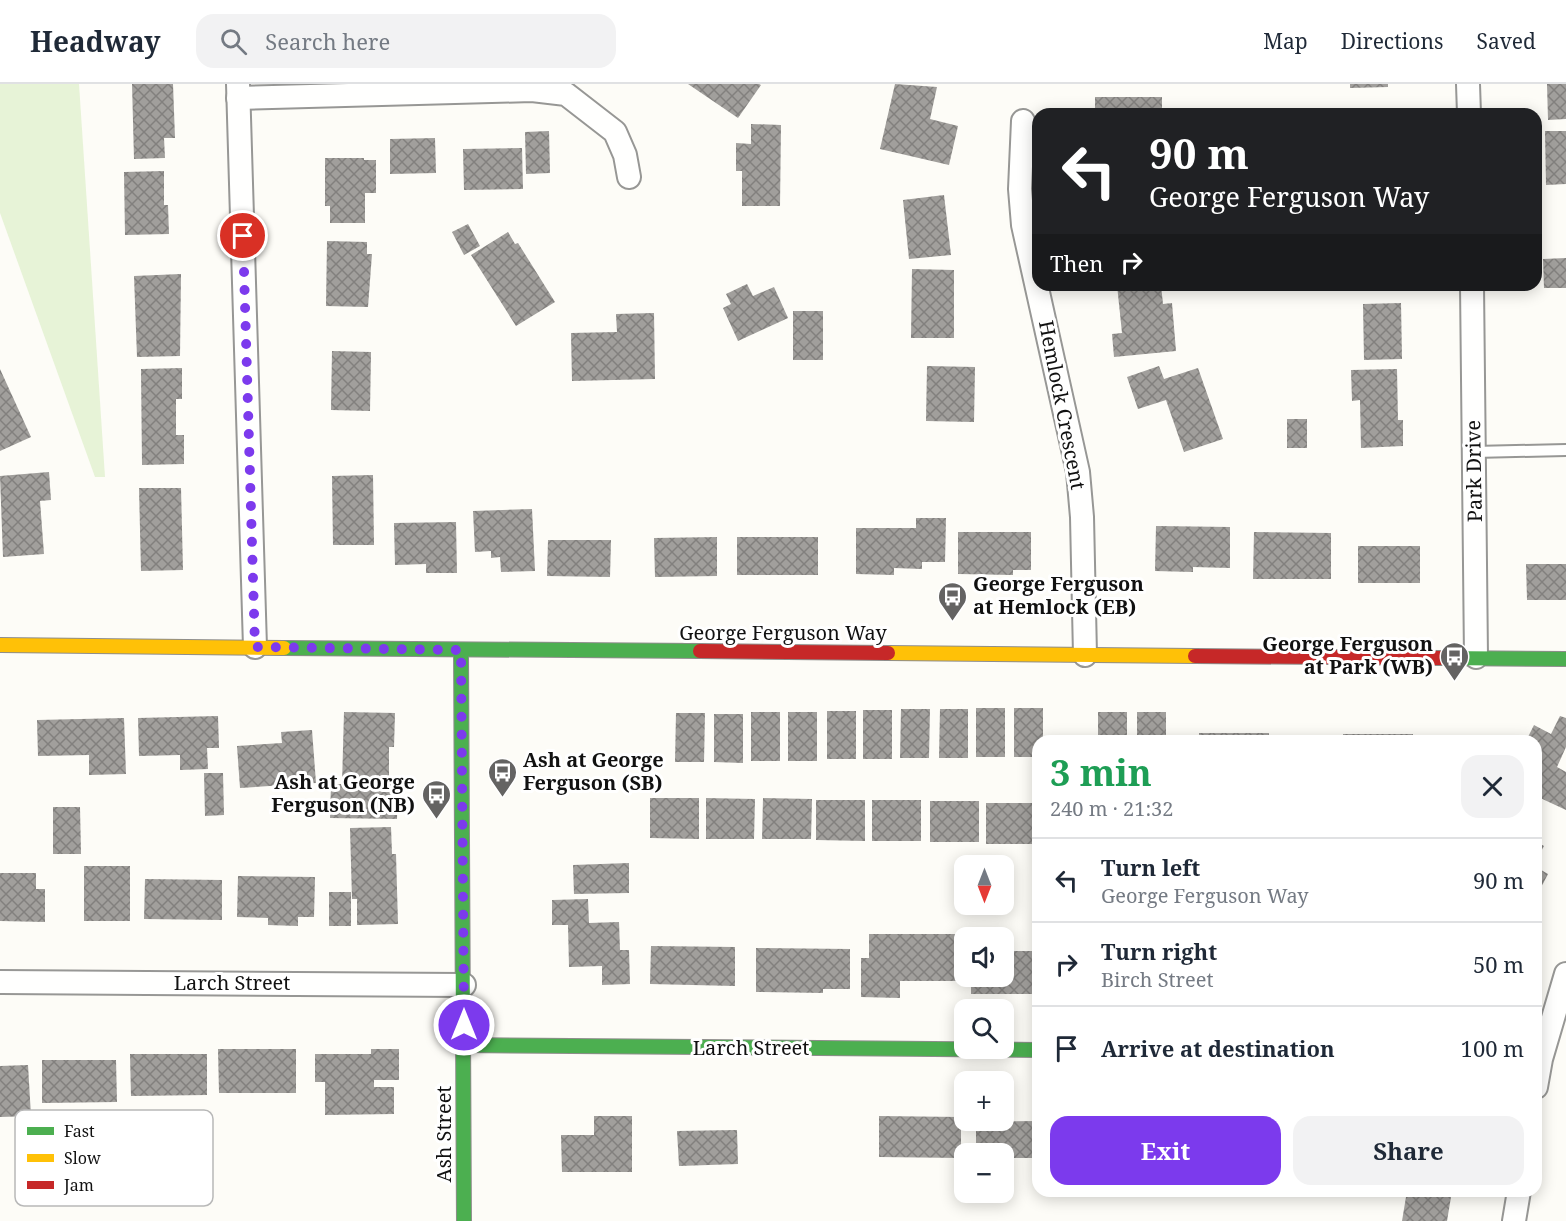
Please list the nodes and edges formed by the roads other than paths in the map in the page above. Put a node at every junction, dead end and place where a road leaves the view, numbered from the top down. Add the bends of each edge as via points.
1 (1468, 84) edge
2 (238, 91) edge
3 (1469, 108) edge
4 (1023, 121) dead end
5 (628, 177) dead end
6 (1032, 265) edge
7 (1038, 291) edge
8 (1472, 291) edge
9 (1566, 450) edge
10 (1474, 452) junction
11 (0, 645) edge
12 (255, 647) junction
13 (461, 650) junction
14 (1085, 655) junction
15 (1476, 657) junction
16 (1566, 659) edge
17 (1566, 974) edge
18 (0, 982) edge
19 (464, 985) junction
20 (464, 1045) junction
21 (1542, 1047) edge
22 (1032, 1050) edge
23 (1518, 1197) edge
24 (464, 1221) edge
25 (1514, 1221) edge

1 - 3 street
2 - 5 street via 532,90 566,94 615,132 625,155
2 - 12 street
4 - 6 street, Hemlock Crescent via 1020,189
7 - 14 street, Hemlock Crescent via 1078,472
8 - 10 street, Park Drive
9 - 10 lane
10 - 15 street, Park Drive
11 - 12 main road, George Ferguson Way
12 - 13 main road, George Ferguson Way
13 - 14 main road, George Ferguson Way
13 - 19 main road, Ash Street
14 - 15 main road, George Ferguson Way
15 - 16 main road, George Ferguson Way
17 - 21 street
18 - 19 street, Larch Street
19 - 20 main road, Ash Street
20 - 22 main road, Larch Street
20 - 24 main road, Ash Street
23 - 25 street

